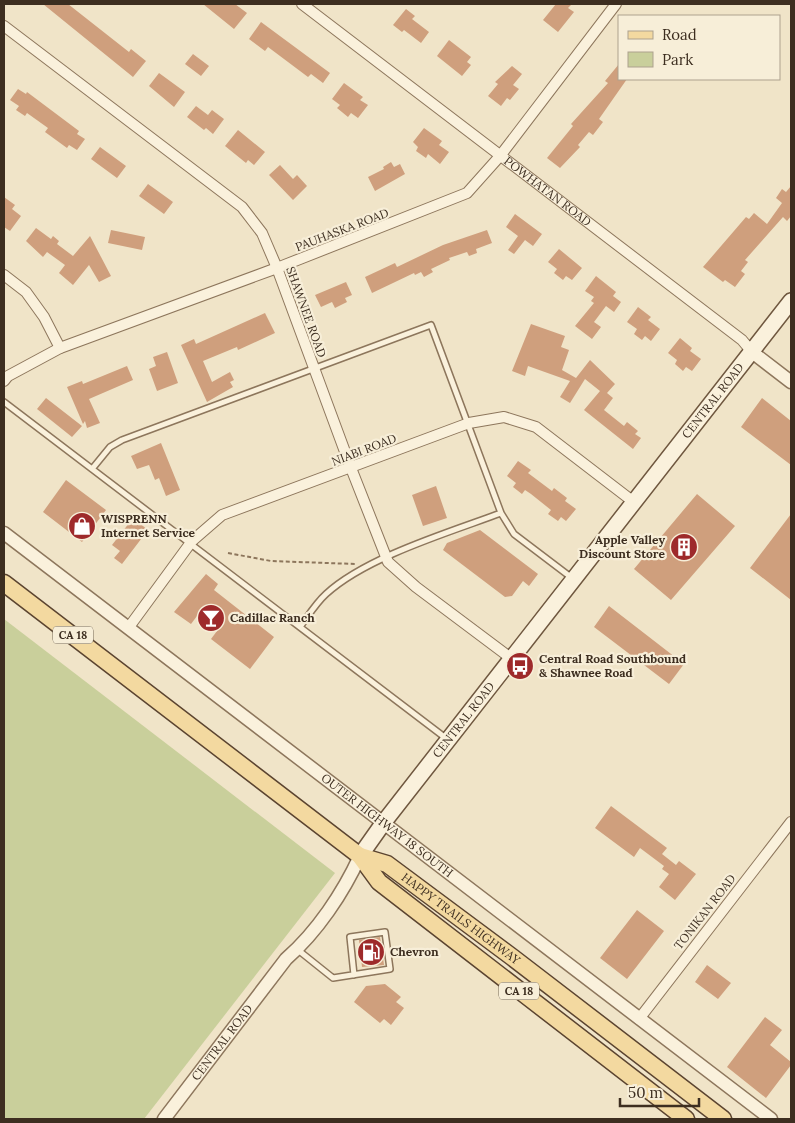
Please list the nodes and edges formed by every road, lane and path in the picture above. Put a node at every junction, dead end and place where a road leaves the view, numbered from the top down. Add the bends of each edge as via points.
1 (302, 4) edge
2 (616, 4) edge
3 (4, 26) edge
4 (500, 156) junction
5 (277, 268) junction
6 (4, 275) edge
7 (791, 301) edge
8 (60, 348) junction
9 (752, 352) junction
10 (314, 367) junction
11 (4, 381) edge
12 (791, 382) edge
13 (4, 402) edge
14 (469, 424) junction
15 (350, 468) junction
16 (92, 469) junction
17 (635, 503) junction
18 (501, 512) junction
19 (4, 533) edge
20 (190, 544) junction
21 (228, 553) dead end
22 (386, 557) junction
23 (372, 564) junction
24 (574, 580) junction
25 (4, 583) edge
26 (129, 627) junction
27 (300, 627) junction
28 (512, 659) junction
29 (449, 740) junction
30 (384, 822) junction
31 (791, 822) edge
32 (360, 856) junction
33 (297, 950) junction
34 (354, 975) junction
35 (639, 1019) junction
36 (164, 1119) edge
37 (686, 1119) edge
38 (723, 1119) edge
39 (771, 1119) edge

1 - 4 street, POWHATAN ROAD
2 - 4 street, PAUHASKA ROAD
3 - 5 street, SHAWNEE ROAD via 242,208 262,233
4 - 5 street, PAUHASKA ROAD via 467,193
4 - 9 street, POWHATAN ROAD via 742,340
5 - 8 street, PAUHASKA ROAD
5 - 10 street, SHAWNEE ROAD
6 - 8 street via 26,292
7 - 9 main road, CENTRAL ROAD
8 - 11 street, PAUHASKA ROAD
9 - 12 street, POWHATAN ROAD
9 - 17 main road, CENTRAL ROAD
10 - 14 lane via 430,325
10 - 15 street, SHAWNEE ROAD
10 - 16 lane via 122,440 110,447
13 - 16 lane
14 - 15 street, NIABI ROAD
14 - 17 street, NIABI ROAD via 504,417 536,427
14 - 18 lane
15 - 20 street, NIABI ROAD via 222,516
15 - 22 street, SHAWNEE ROAD
16 - 20 lane
17 - 24 main road, CENTRAL ROAD
18 - 22 lane
18 - 24 lane via 514,534
19 - 26 street, OUTER HIGHWAY 18 SOUTH
20 - 26 street, NIABI ROAD
20 - 27 lane
21 - 23 path via 271,561
22 - 23 lane
22 - 28 street, SHAWNEE ROAD via 416,587
23 - 27 lane via 325,594
24 - 28 main road, CENTRAL ROAD
25 - 32 main road, HAPPY TRAILS HIGHWAY / CA 18
26 - 30 street, OUTER HIGHWAY 18 SOUTH
27 - 29 lane
28 - 29 main road, CENTRAL ROAD
29 - 30 main road, CENTRAL ROAD
30 - 32 main road, CENTRAL ROAD
30 - 35 street, OUTER HIGHWAY 18 SOUTH
31 - 35 street, TONIKAN ROAD
32 - 33 street, CENTRAL ROAD via 348,882
32 - 37 main road, HAPPY TRAILS HIGHWAY / CA 18 via 379,882
32 - 38 main road, HAPPY TRAILS HIGHWAY / CA 18 via 387,864
33 - 34 lane via 333,978
33 - 36 street, CENTRAL ROAD via 286,959
34 - 34 lane via 390,969 385,932 350,937
35 - 39 street, OUTER HIGHWAY 18 SOUTH

